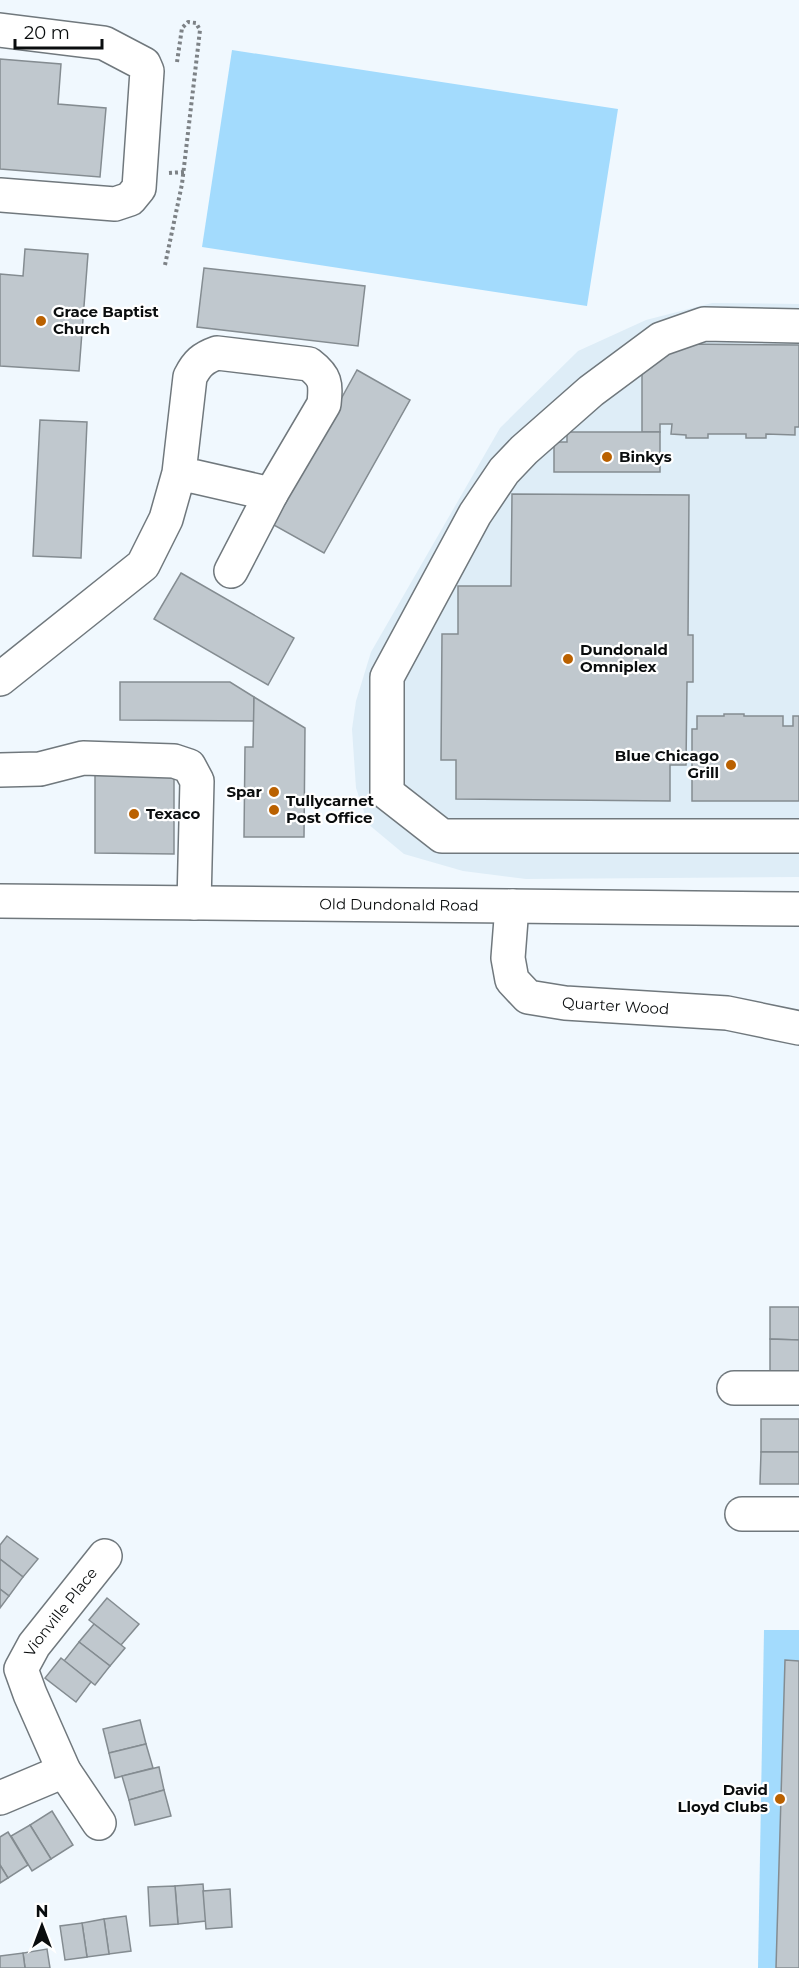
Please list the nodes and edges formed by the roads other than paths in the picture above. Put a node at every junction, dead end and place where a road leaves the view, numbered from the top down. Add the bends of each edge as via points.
1 (0, 30) edge
2 (0, 195) edge
3 (799, 326) edge
4 (179, 473) junction
5 (271, 494) junction
6 (231, 571) dead end
7 (0, 679) edge
8 (0, 771) edge
9 (799, 836) edge
10 (0, 901) edge
11 (194, 903) junction
12 (512, 906) junction
13 (799, 909) edge
14 (799, 1028) edge
15 (734, 1388) dead end
16 (799, 1388) edge
17 (742, 1514) dead end
18 (799, 1514) edge
19 (105, 1556) dead end
20 (63, 1771) junction
21 (0, 1798) edge
22 (99, 1823) dead end

1 - 2 street via 104,43 144,63 147,71 139,188 130,199 115,204
3 - 9 street via 704,324 661,339 591,391 504,471 475,514 387,677 387,793 442,836
4 - 5 street
4 - 5 street via 190,377 196,364 217,352 309,364 321,373 324,404
4 - 7 street via 166,519 143,565
5 - 6 street
8 - 11 street via 40,770 83,758 174,761 189,766 197,782
10 - 11 street, Old Dundonald Road
11 - 12 street, Old Dundonald Road
12 - 13 street, Old Dundonald Road
12 - 14 street, Quarter Wood via 508,958 512,980 528,997 565,1004 727,1013
15 - 16 street
17 - 18 street
19 - 20 street, Vionville Place via 34,1645 21,1669
20 - 21 street
20 - 22 street, Vionville Place

